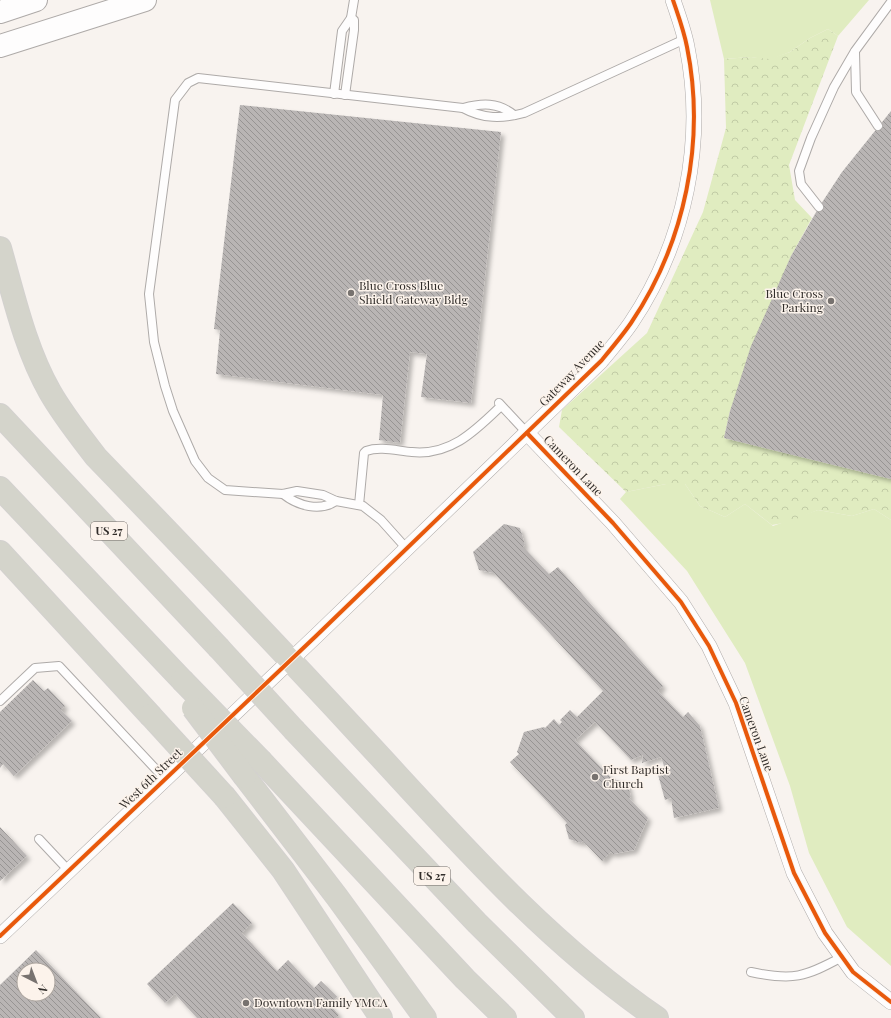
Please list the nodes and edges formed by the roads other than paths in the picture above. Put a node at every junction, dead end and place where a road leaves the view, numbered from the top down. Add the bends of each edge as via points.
1 (36, 0) edge
2 (145, 0) edge
3 (354, 0) edge
4 (673, 0) edge
5 (891, 2) edge
6 (0, 12) edge
7 (351, 18) junction
8 (685, 39) junction
9 (0, 46) edge
10 (855, 51) junction
11 (334, 94) junction
12 (345, 95) junction
13 (463, 108) junction
14 (514, 115) junction
15 (878, 126) dead end
16 (819, 207) dead end
17 (0, 248) edge
18 (0, 415) edge
19 (527, 433) junction
20 (0, 488) edge
21 (283, 494) junction
22 (336, 501) junction
23 (359, 505) junction
24 (407, 549) junction
25 (0, 552) edge
26 (316, 636) joint
27 (291, 660) junction
28 (179, 683) junction
29 (0, 701) edge
30 (166, 779) junction
31 (40, 839) dead end
32 (69, 871) junction
33 (0, 936) edge
34 (842, 957) junction
35 (751, 972) dead end
36 (891, 1002) edge
37 (381, 1018) edge
38 (425, 1018) edge
39 (505, 1018) edge
40 (573, 1018) edge
41 (657, 1018) edge

1 - 6 main road
2 - 9 main road
3 - 7 lane
4 - 8 street, Gateway Avenue
5 - 10 lane
7 - 11 lane via 342,31
7 - 12 lane via 354,20 354,30
8 - 14 lane via 524,113
8 - 19 street, Gateway Avenue via 694,106 692,162 681,218 658,275 631,323 601,361
10 - 15 lane via 856,92
10 - 16 lane via 834,87 799,171 801,184
11 - 12 lane
11 - 21 lane via 198,78 181,90 175,100 172,118 149,294 154,342 165,386 195,461 208,478 225,490
12 - 13 lane
13 - 14 lane via 478,116 500,118
13 - 14 lane via 484,104 502,106
17 - 27 highway via 25,336 50,392 68,420 96,456
18 - 40 highway, US 27, bridge via 476,923
19 - 23 lane via 500,404 477,429 448,448 416,453 379,449 366,451
19 - 24 street, Gateway Avenue
19 - 34 street, Cameron Lane via 613,523 671,590 710,646 736,703 794,873
20 - 28 highway via 151,647
21 - 22 lane via 297,491 323,495
21 - 22 lane via 294,502 320,507 329,506
22 - 23 lane
23 - 24 lane via 381,520
24 - 26 street, Gateway Avenue
25 - 37 highway, bridge via 225,797 283,870
26 - 27 street, West 6th Street
27 - 30 street, West 6th Street
27 - 41 highway via 522,907 622,994
28 - 38 highway, bridge via 245,777 338,897
28 - 39 highway, bridge via 262,762
29 - 30 lane via 35,668 59,666
30 - 32 street, West 6th Street
31 - 32 lane
32 - 33 street, West 6th Street
34 - 35 lane via 815,972 793,978
34 - 36 street, Cameron Lane via 853,972

